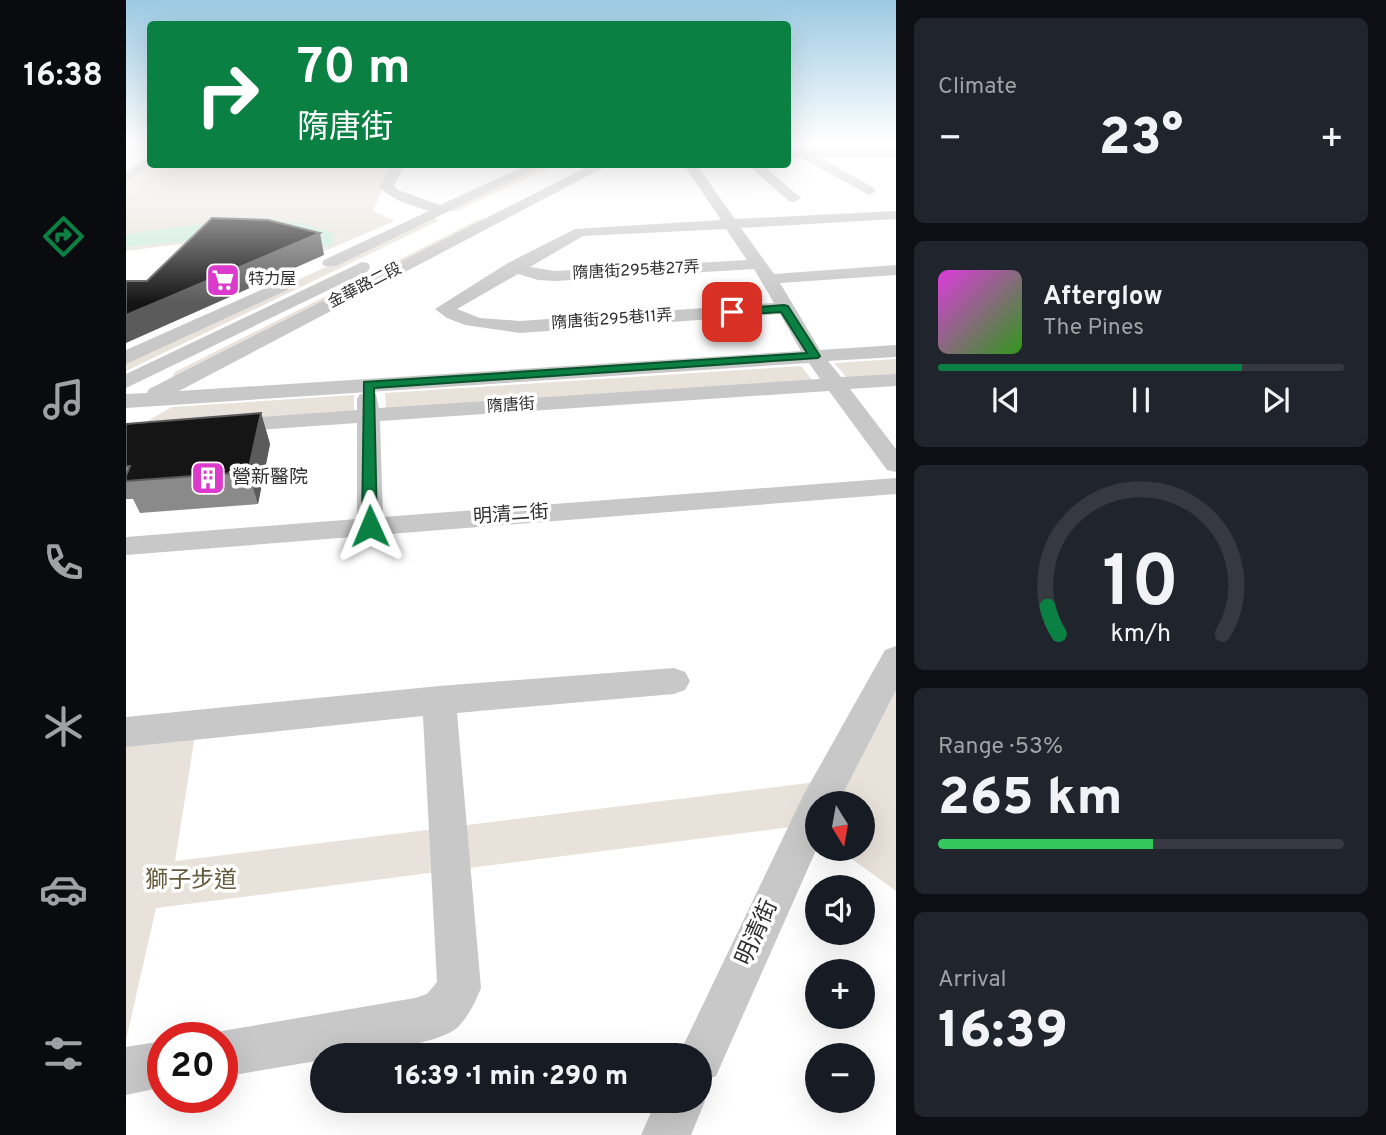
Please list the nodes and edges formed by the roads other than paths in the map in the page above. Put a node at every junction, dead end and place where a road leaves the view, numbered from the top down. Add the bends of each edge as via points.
1 (401, 196) edge
2 (473, 196) edge
3 (507, 196) edge
4 (541, 196) edge
5 (710, 196) edge
6 (792, 196) edge
7 (794, 198) dead end
8 (442, 211) junction
9 (896, 215) edge
10 (729, 225) junction
11 (758, 264) junction
12 (514, 267) junction
13 (316, 269) dead end
14 (896, 270) edge
15 (769, 279) junction
16 (290, 281) dead end
17 (784, 309) junction
18 (896, 351) edge
19 (814, 356) junction
20 (126, 358) edge
21 (896, 380) edge
22 (126, 382) edge
23 (368, 384) junction
24 (835, 384) junction
25 (132, 403) edge
26 (369, 416) junction
27 (210, 426) edge
28 (896, 466) edge
29 (896, 486) edge
30 (370, 526) junction
31 (126, 546) edge
32 (896, 659) edge
33 (674, 681) dead end
34 (439, 700) junction
35 (126, 732) edge
36 (825, 791) edge
37 (805, 833) edge
38 (708, 1043) edge
39 (238, 1051) edge
40 (147, 1067) edge
41 (126, 1070) edge
42 (676, 1113) edge
43 (666, 1135) edge

1 - 8 street
2 - 8 street, 金華路二段
3 - 22 street, 金華路二段
4 - 25 street, 金華路二段
5 - 10 street
6 - 7 street
8 - 13 street, 金華路二段
9 - 10 street
10 - 11 street
10 - 12 street via 580,232
11 - 12 street, 隋唐街295巷27弄 via 555,276
11 - 15 street
12 - 17 street, 隋唐街295巷11弄 via 444,309 460,320 520,327
14 - 15 street
15 - 17 street
16 - 20 street
17 - 19 street
18 - 19 street, 隋唐街
19 - 23 street, 隋唐街
19 - 24 street
21 - 24 street, 隋唐街
23 - 25 street, 隋唐街
23 - 26 street
24 - 26 street, 隋唐街
24 - 28 street
26 - 27 street, 隋唐街
26 - 30 street
29 - 30 street, 明清二街
30 - 31 street, 明清二街
32 - 36 street, 明清街
33 - 34 street
34 - 35 street
34 - 39 street via 459,988 442,1012 415,1021
37 - 38 street, 明清街
40 - 41 street
42 - 43 street

